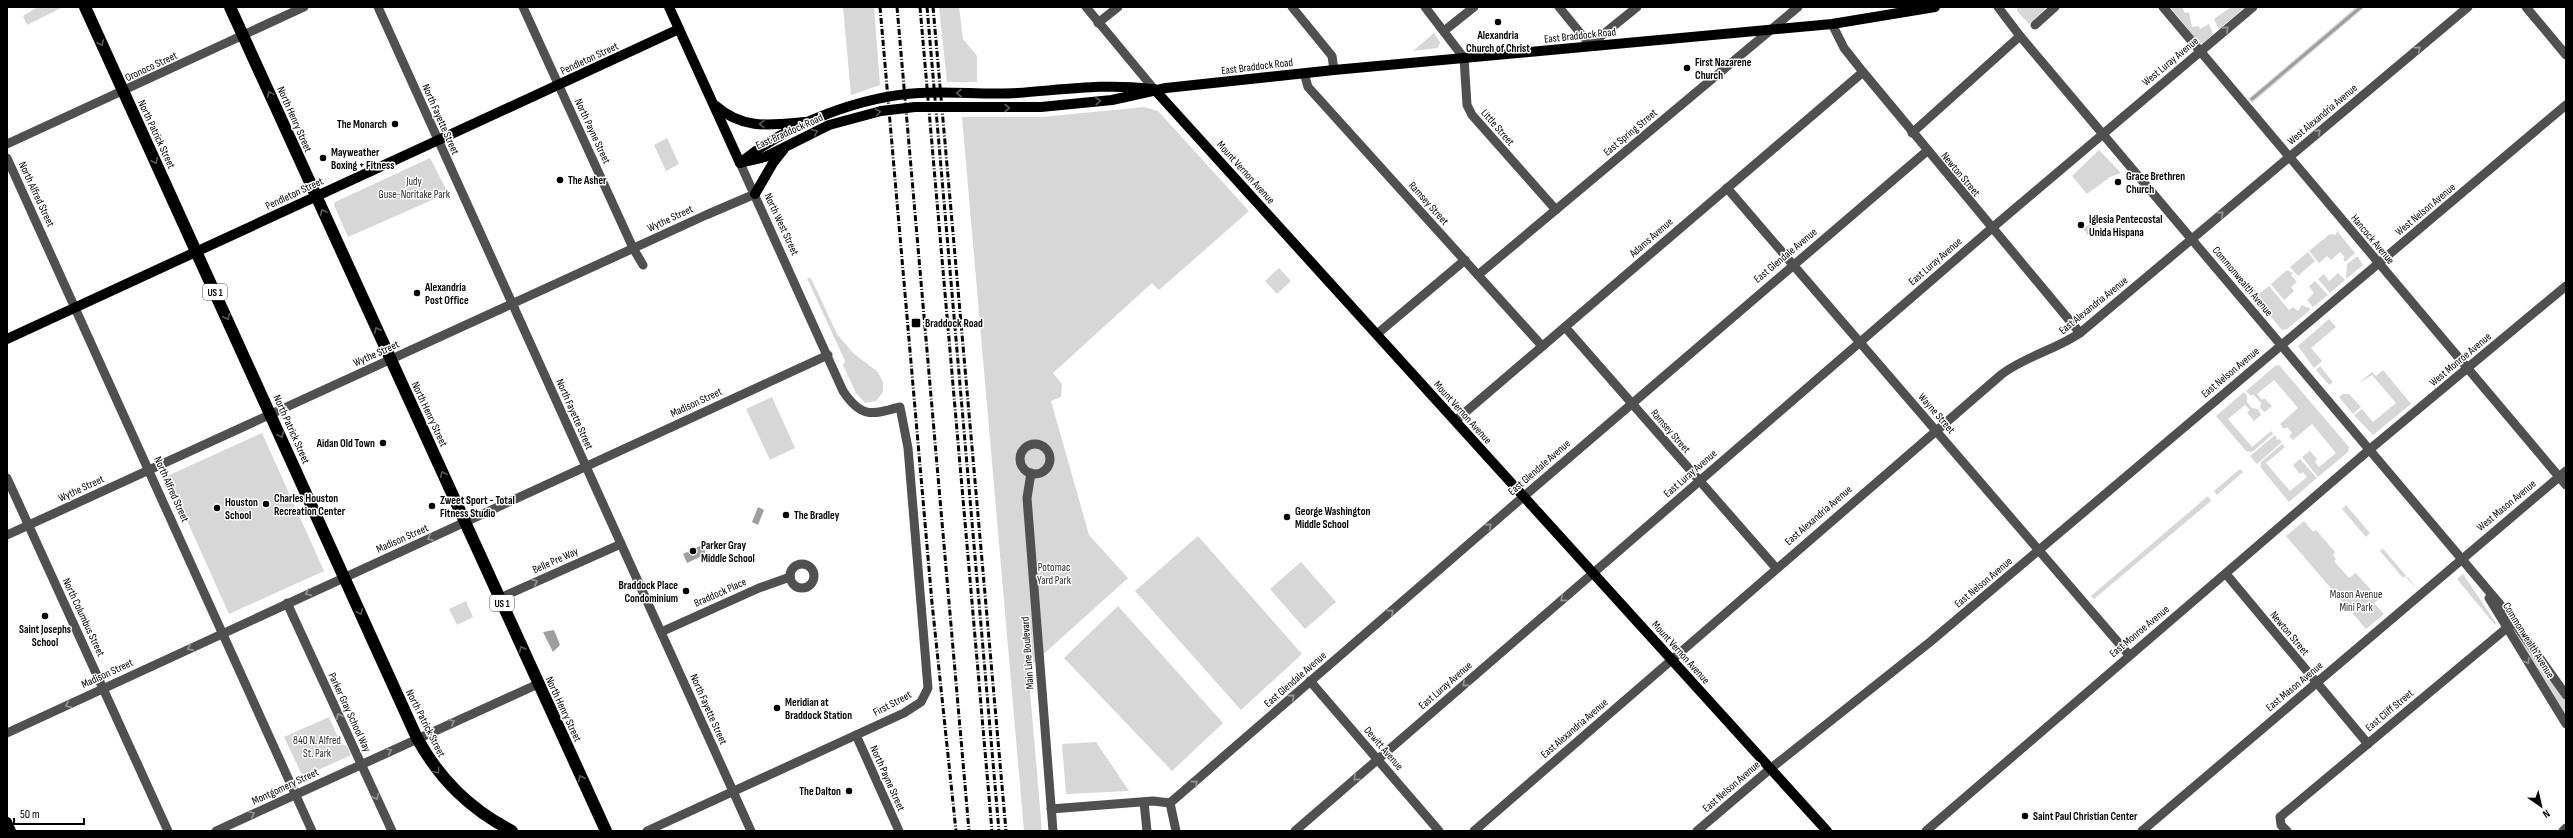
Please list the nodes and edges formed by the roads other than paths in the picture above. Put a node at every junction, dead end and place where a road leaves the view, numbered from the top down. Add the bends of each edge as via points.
1 (85, 7) edge
2 (230, 7) edge
3 (304, 7) edge
4 (378, 7) edge
5 (523, 7) edge
6 (669, 7) edge
7 (1086, 7) edge
8 (1118, 7) edge
9 (1292, 7) edge
10 (1425, 7) edge
11 (1474, 7) edge
12 (1559, 7) edge
13 (1637, 7) edge
14 (1798, 7) edge
15 (1935, 7) edge
16 (1998, 7) edge
17 (2055, 7) edge
18 (2163, 7) edge
19 (2253, 7) edge
20 (2468, 7) edge
21 (2526, 7) edge
22 (1098, 23) junction
23 (1832, 24) junction
24 (2035, 25) dead end
25 (679, 29) junction
26 (1770, 30) junction
27 (1444, 31) junction
28 (243, 36) junction
29 (2020, 36) junction
30 (1590, 45) junction
31 (2200, 52) junction
32 (2566, 54) edge
33 (1464, 58) junction
34 (1334, 70) junction
35 (1863, 72) junction
36 (1304, 73) junction
37 (559, 85) junction
38 (1154, 89) junction
39 (123, 92) junction
40 (713, 102) junction
41 (2566, 105) edge
42 (814, 120) junction
43 (1912, 133) junction
44 (2102, 134) junction
45 (438, 141) junction
46 (7, 144) edge
47 (790, 144) junction
48 (1926, 151) junction
49 (2288, 157) junction
50 (7, 158) edge
51 (740, 163) junction
52 (1727, 188) junction
53 (755, 194) junction
54 (316, 196) junction
55 (1556, 210) junction
56 (1992, 228) junction
57 (2191, 239) junction
58 (633, 248) junction
59 (196, 252) junction
60 (1465, 260) junction
61 (2378, 263) junction
62 (642, 265) dead end
63 (1792, 265) junction
64 (1478, 275) junction
65 (2566, 286) edge
66 (512, 304) junction
67 (76, 308) junction
68 (1565, 327) junction
69 (2080, 333) junction
70 (1377, 334) junction
71 (7, 339) edge
72 (1859, 342) junction
73 (2280, 345) junction
74 (1542, 346) junction
75 (828, 355) junction
76 (391, 360) junction
77 (2468, 368) junction
78 (1631, 403) junction
79 (900, 407) joint
80 (271, 414) junction
81 (1455, 421) junction
82 (1936, 430) junction
83 (2369, 450) junction
84 (586, 466) junction
85 (150, 470) junction
86 (1030, 473) dead end
87 (2562, 474) edge
88 (7, 478) edge
89 (1698, 482) junction
90 (2566, 485) edge
91 (1523, 497) junction
92 (465, 522) junction
93 (29, 526) junction
94 (7, 535) edge
95 (620, 544) junction
96 (2039, 550) junction
97 (2461, 559) junction
98 (1776, 568) junction
99 (1593, 573) junction
100 (2226, 574) junction
101 (344, 577) junction
102 (790, 577) dead end
103 (500, 598) junction
104 (287, 602) junction
105 (2511, 625) junction
106 (661, 632) junction
107 (223, 634) junction
108 (2129, 655) junction
109 (1672, 660) junction
110 (1310, 681) junction
111 (2316, 683) junction
112 (538, 684) junction
113 (104, 688) junction
114 (2566, 695) edge
115 (2566, 724) edge
116 (7, 733) edge
117 (856, 735) junction
118 (417, 738) junction
119 (2368, 744) junction
120 (1378, 760) junction
121 (361, 764) junction
122 (1770, 768) junction
123 (733, 791) junction
124 (296, 794) junction
125 (1144, 802) junction
126 (1171, 807) junction
127 (1051, 808) junction
128 (7, 822) edge
129 (2566, 828) edge
130 (11, 831) edge
131 (168, 831) edge
132 (216, 831) edge
133 (312, 831) edge
134 (392, 831) edge
135 (512, 831) edge
136 (606, 831) edge
137 (647, 831) edge
138 (751, 831) edge
139 (899, 831) edge
140 (1053, 831) edge
141 (1147, 831) edge
142 (1176, 831) edge
143 (1295, 831) edge
144 (1439, 831) edge
145 (1474, 831) edge
146 (1697, 831) edge
147 (1827, 831) edge
148 (1926, 831) edge
149 (2142, 831) edge
150 (2287, 831) edge
151 (2563, 831) edge

1 -> 39 highway, North Patrick Street / US 1
2 - 28 highway, North Henry Street / US 1
3 - 28 street, Oronoco Street
4 - 45 street, North Fayette Street
5 - 37 street, North Payne Street
6 - 25 main road, North West Street
7 - 22 street, Mount Vernon Avenue
8 - 22 street
9 - 34 street via 1332,56
10 - 27 street
11 - 27 street
12 - 30 street
13 - 30 street
14 - 26 street, East Spring Street
15 - 23 main road, East Braddock Road
16 - 29 street, Commonwealth Avenue
17 - 24 street
18 - 31 street, Hancock Avenue
31 -> 19 street, West Luray Avenue
49 -> 20 street, West Alexandria Avenue
21 - 32 street
22 - 38 street, Mount Vernon Avenue
23 - 26 main road, East Braddock Road
23 - 35 street, Newton Street via 1844,48
25 - 37 main road, Pendleton Street
25 - 40 main road, North West Street
26 - 30 main road, East Braddock Road
26 - 55 street, East Spring Street
27 - 33 street
28 - 39 street, Oronoco Street
54 -> 28 highway, North Henry Street / US 1
29 - 43 street
29 - 44 street, Commonwealth Avenue
30 - 33 main road, East Braddock Road
31 - 44 street, West Luray Avenue
31 - 49 street, Hancock Avenue
33 - 34 main road, East Braddock Road
33 - 55 street, Little Street via 1467,105 1472,115
34 - 36 main road, East Braddock Road
35 - 43 street, Newton Street
35 - 52 street, Adams Avenue
36 - 38 main road, East Braddock Road
36 - 60 street, Ramsey Street via 1308,87
37 - 45 main road, Pendleton Street
37 - 58 street, North Payne Street
38 -> 42 main road, East Braddock Road via 1126,85 1018,93 921,93 862,102
47 -> 38 main road, East Braddock Road via 829,125 881,111 915,107 1041,107 1112,100
38 - 70 main road, Mount Vernon Avenue
39 - 46 street, Oronoco Street
39 -> 59 highway, North Patrick Street / US 1
42 -> 40 main road via 765,125 747,123 729,117
40 - 51 main road, North West Street
41 - 61 street, West Nelson Avenue
42 - 51 main road, East Braddock Road via 760,148
43 - 48 street, Newton Street
44 - 56 street, East Luray Avenue
44 - 57 street, Commonwealth Avenue
45 - 54 main road, Pendleton Street
45 - 66 street, North Fayette Street
47 - 51 main road, East Braddock Road via 765,157
47 - 53 main road via 773,163
48 - 56 street, Newton Street
48 - 63 street, East Glendale Avenue
57 -> 49 street, West Alexandria Avenue
49 - 61 street, Hancock Avenue
50 - 67 street, North Alfred Street
51 - 53 street, North West Street
52 - 63 street, Wayne Street
52 - 68 street, Adams Avenue
53 - 58 street, Wythe Street
53 - 75 street, North West Street
54 - 59 main road, Pendleton Street
76 -> 54 highway, North Henry Street / US 1
55 - 64 street, East Spring Street
56 - 69 street, Newton Street
56 - 72 street, East Luray Avenue
57 - 69 street, East Alexandria Avenue
57 - 73 street, Commonwealth Avenue
58 - 62 street, North Payne Street
58 - 66 street, Wythe Street
59 - 67 main road, Pendleton Street
59 -> 80 highway, North Patrick Street / US 1
60 - 64 street, Ramsey Street
60 - 70 street
61 - 73 street, West Nelson Avenue
61 - 77 street, Hancock Avenue
63 - 72 street, Wayne Street
63 - 78 street, East Glendale Avenue
64 - 74 street, Ramsey Street
65 - 77 street, West Monroe Avenue
66 - 76 street, Wythe Street
66 - 84 street, North Fayette Street
67 - 71 main road, Pendleton Street
67 - 85 street, North Alfred Street
68 - 74 street, Adams Avenue
68 - 78 street, Ramsey Street
69 - 82 street, East Alexandria Avenue via 2064,345 2012,366
70 - 81 main road, Mount Vernon Avenue
72 - 82 street, Wayne Street
72 - 89 street, East Luray Avenue
73 - 83 street, Commonwealth Avenue
73 - 96 street, East Nelson Avenue
74 - 81 street, Adams Avenue
75 - 79 street, North West Street via 843,391 855,408 872,414
75 - 84 street, Madison Street
76 - 80 street, Wythe Street
92 -> 76 highway, North Henry Street / US 1
77 - 83 street, West Monroe Avenue
77 - 87 street, Hancock Avenue
78 - 89 street, Ramsey Street
78 - 91 street, East Glendale Avenue
79 - 117 street, First Street via 908,448 928,688 923,699 915,707
80 - 85 street, Wythe Street
80 -> 101 highway, North Patrick Street / US 1
81 - 91 main road, Mount Vernon Avenue
82 - 96 street, Wayne Street
82 - 98 street, East Alexandria Avenue
83 - 97 street, Commonwealth Avenue
83 - 100 street, East Monroe Avenue
84 - 92 street, Madison Street
84 - 95 street, North Fayette Street
85 - 93 street, Wythe Street
85 - 107 street, North Alfred Street
86 - 127 street, Main Line Boulevard via 1027,498
87 - 90 street, Hancock Avenue
87 - 97 street, West Mason Avenue
88 - 93 street, North Columbus Street
89 - 98 street, Ramsey Street
89 - 99 street, East Luray Avenue
91 - 99 main road, Mount Vernon Avenue
110 -> 91 street, East Glendale Avenue
92 -> 101 street, Madison Street
92 - 103 highway, North Henry Street / US 1
93 - 94 street, Wythe Street
93 - 113 street, North Columbus Street
103 -> 95 street, Belle Pre Way
95 - 106 street, North Fayette Street
96 - 108 street, Wayne Street
96 - 122 street, East Nelson Avenue via 1925,646
97 - 105 street, Commonwealth Avenue
97 - 111 street, East Mason Avenue
98 - 109 street, East Alexandria Avenue
99 - 109 main road, Mount Vernon Avenue
99 -> 120 street, East Luray Avenue
100 - 108 street, East Monroe Avenue
100 - 111 street, Newton Street
101 -> 104 street, Madison Street
101 -> 118 highway, North Patrick Street / US 1
102 - 106 street, Braddock Place via 759,588
112 -> 103 highway, North Henry Street / US 1
104 - 107 street, Madison Street
121 -> 104 street, Parker Gray School Way
105 - 114 street, Commonwealth Avenue
105 -> 115 street, Commonwealth Avenue
105 - 119 street, East Cliff Street
106 - 123 street, North Fayette Street
107 -> 113 street, Madison Street
107 - 124 street, North Alfred Street
108 - 148 street, East Monroe Avenue
109 - 122 main road, Mount Vernon Avenue
109 - 145 street, East Alexandria Avenue
110 - 120 street, Dewitt Avenue
126 -> 110 street, East Glendale Avenue
111 - 119 street, Newton Street
111 - 149 street, East Mason Avenue
118 -> 112 street, Montgomery Street
136 -> 112 highway, North Henry Street / US 1
113 -> 116 street, Madison Street
113 - 131 street, North Columbus Street
117 - 123 street, First Street
117 - 139 street, North Payne Street
121 -> 118 street, Montgomery Street
118 -> 135 highway, North Patrick Street / US 1 via 436,770 454,790 483,815
119 - 150 street, East Cliff Street via 2280,817 2281,825
120 -> 143 street, East Luray Avenue
120 - 144 street, Dewitt Avenue
121 - 124 street, Montgomery Street
121 -> 134 street, Parker Gray School Way
122 - 146 street, East Nelson Avenue
122 - 147 main road, Mount Vernon Avenue
123 - 137 street, First Street
123 - 138 street, North Fayette Street
132 -> 124 street, Montgomery Street
124 - 133 street, North Alfred Street
125 - 126 street
125 - 127 street
125 - 141 street
126 - 142 street
127 - 140 street, Main Line Boulevard
128 - 130 main road
129 - 151 street

